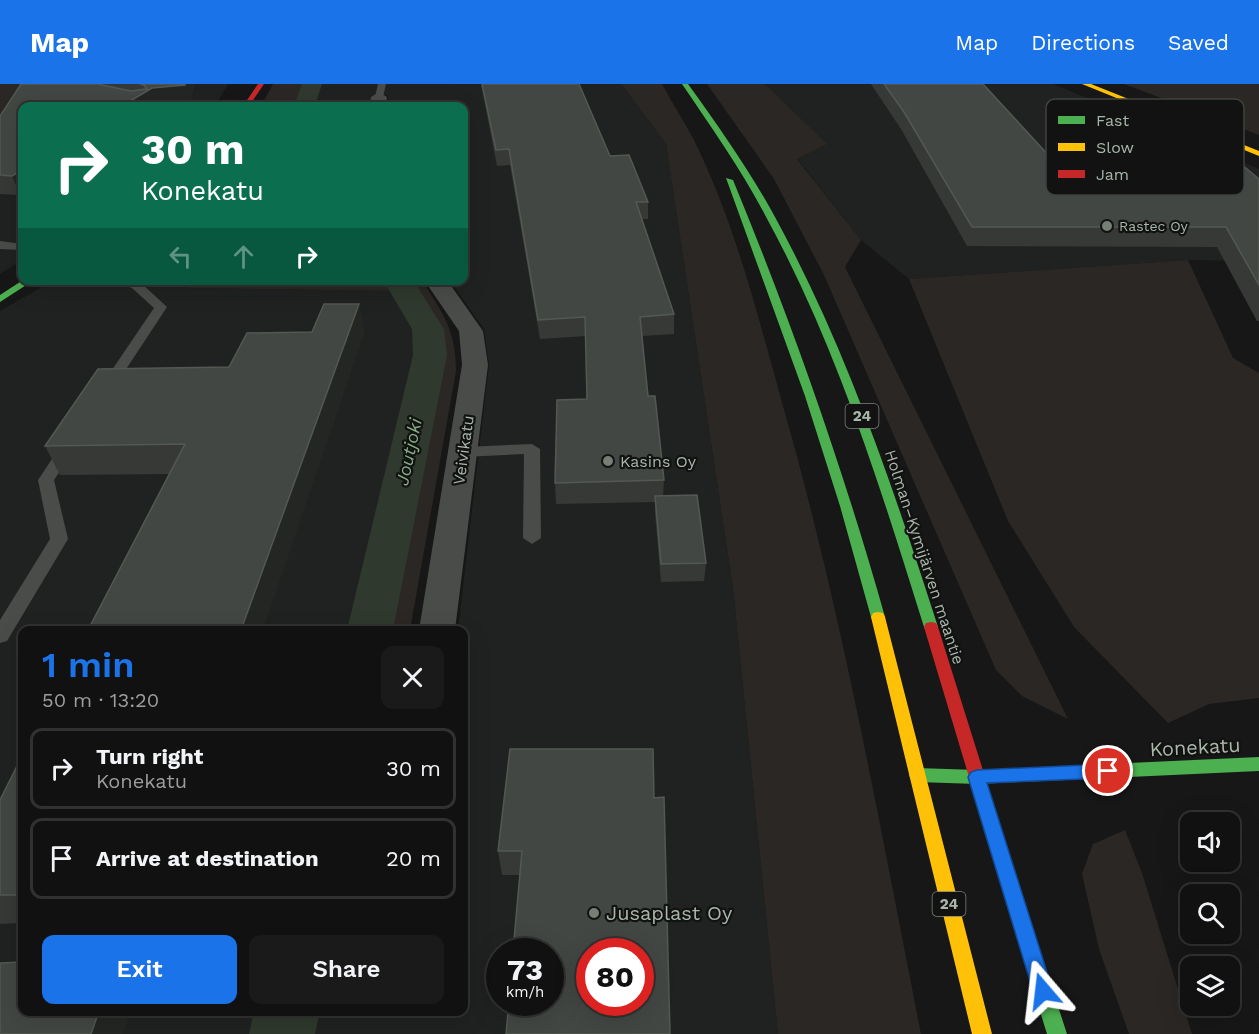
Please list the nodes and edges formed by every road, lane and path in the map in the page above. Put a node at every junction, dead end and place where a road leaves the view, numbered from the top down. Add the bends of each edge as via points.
1 (261, 84) edge
2 (684, 84) edge
3 (1085, 84) edge
4 (1122, 99) edge
5 (249, 102) edge
6 (1244, 148) edge
7 (1259, 154) edge
8 (0, 245) edge
9 (18, 247) edge
10 (22, 285) edge
11 (136, 285) edge
12 (439, 285) edge
13 (0, 299) edge
14 (97, 403) edge
15 (78, 432) edge
16 (463, 452) junction
17 (532, 538) dead end
18 (438, 626) edge
19 (0, 636) edge
20 (1259, 764) edge
21 (917, 775) junction
22 (977, 777) junction
23 (982, 1034) edge
24 (1057, 1034) edge

1 - 5 main road
2 - 21 main road, Holman–Kymijärven maantie / 24 via 743,211 786,322 840,484
2 - 22 main road, Holman–Kymijärven maantie / 24 via 727,142 764,203 823,319 899,523
3 - 4 main road
6 - 7 main road
8 - 9 lane
10 - 13 main road
11 - 14 lane via 161,307
12 - 16 street, Veivikatu via 471,331 475,364
15 - 19 lane via 46,480 59,539
16 - 17 lane via 532,448
16 - 18 street, Veivikatu
20 - 22 main road, Konekatu
21 - 22 main road, Konekatu
21 - 23 main road, Holman–Kymijärven maantie / 24
22 - 24 main road, Holman–Kymijärven maantie / 24

